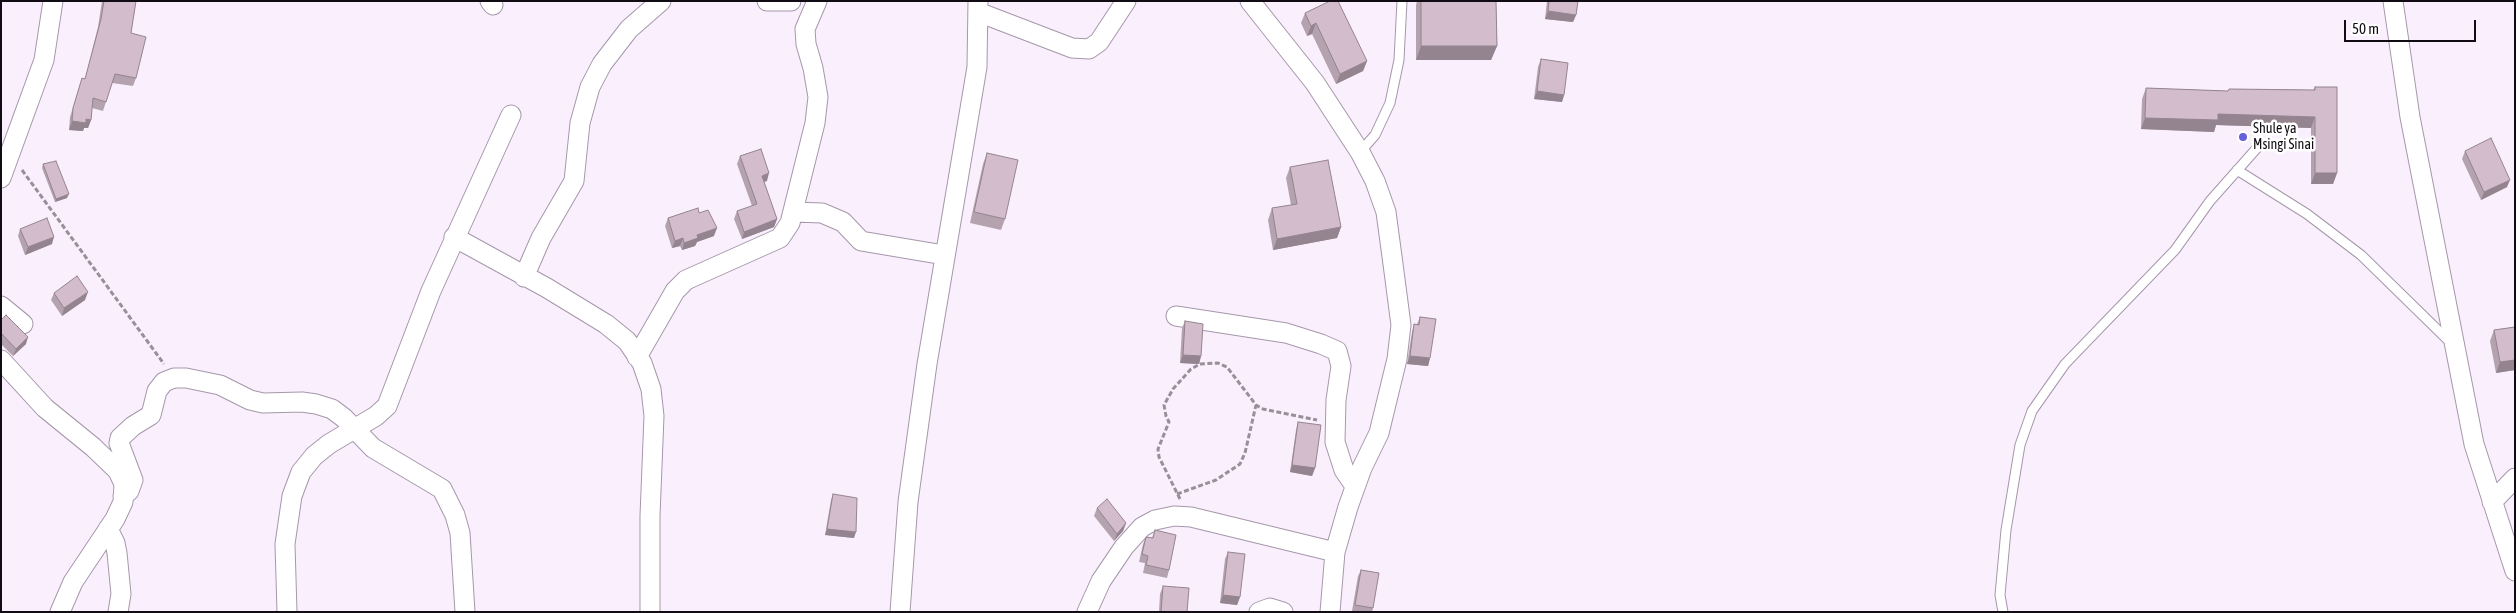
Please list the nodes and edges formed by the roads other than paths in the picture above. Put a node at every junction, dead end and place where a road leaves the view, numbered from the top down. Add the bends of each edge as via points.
1 (53, 1) edge
2 (661, 1) edge
3 (767, 1) edge
4 (791, 1) edge
5 (817, 1) edge
6 (1126, 1) edge
7 (1250, 1) edge
8 (1402, 1) edge
9 (2393, 1) edge
10 (978, 7) edge
11 (511, 115) dead end
12 (2257, 148) dead end
13 (1360, 152) junction
14 (6, 153) edge
15 (2237, 170) junction
16 (1, 178) edge
17 (794, 212) junction
18 (454, 237) junction
19 (944, 255) junction
20 (524, 277) junction
21 (1, 306) edge
22 (1176, 316) dead end
23 (23, 324) dead end
24 (2455, 347) junction
25 (637, 357) junction
26 (1, 360) edge
27 (354, 430) junction
28 (2515, 478) edge
29 (1355, 486) junction
30 (123, 496) junction
31 (2492, 502) junction
32 (108, 529) junction
33 (1335, 552) junction
34 (2515, 571) edge
35 (60, 612) edge
36 (118, 612) edge
37 (287, 612) edge
38 (465, 612) edge
39 (650, 612) edge
40 (900, 612) edge
41 (1087, 612) edge
42 (1259, 612) edge
43 (1283, 612) edge
44 (1330, 612) edge
45 (2003, 612) edge

1 - 14 street via 44,60
2 - 20 street via 629,29 602,64 590,87 580,123 574,180 541,238
3 - 4 street
5 - 17 street via 805,29 818,97
6 - 10 street via 1099,42 1089,49 1072,48
7 - 13 street via 1314,83
8 - 13 lane via 1399,60 1390,104 1375,135
9 - 24 street via 2410,117
10 - 19 street via 977,67
11 - 18 street via 476,196
12 - 15 lane
13 - 29 street via 1386,212 1401,325 1397,360 1379,433
14 - 16 street
15 - 24 lane via 2308,214 2360,255
15 - 45 lane via 2175,250 2065,364 2032,411 2020,446 2006,530 2000,595
17 - 19 street via 822,213 843,222 861,241
17 - 25 street via 780,238 686,280 675,291
18 - 20 street
18 - 27 street via 387,406
19 - 40 street via 908,502
20 - 25 street via 606,324 627,341
21 - 23 street
22 - 29 street via 1286,333 1337,351 1341,366 1335,442 1338,457
24 - 31 street via 2474,444
25 - 39 street via 651,389 654,416
26 - 30 street via 45,408 118,471 124,484
27 - 30 street via 332,409 316,404 262,403 220,385 174,378 159,386 151,415 120,438 133,480
27 - 37 street via 314,456 302,472 292,496 285,544
27 - 38 street via 373,448 442,489 456,515 460,533
28 - 31 street
29 - 33 street
30 - 32 street
31 - 34 street
32 - 35 street via 73,582
32 - 36 street via 117,553 121,594
33 - 41 street via 1188,517 1155,520 1142,527 1124,547 1101,581
33 - 44 street
42 - 43 street via 1270,608

